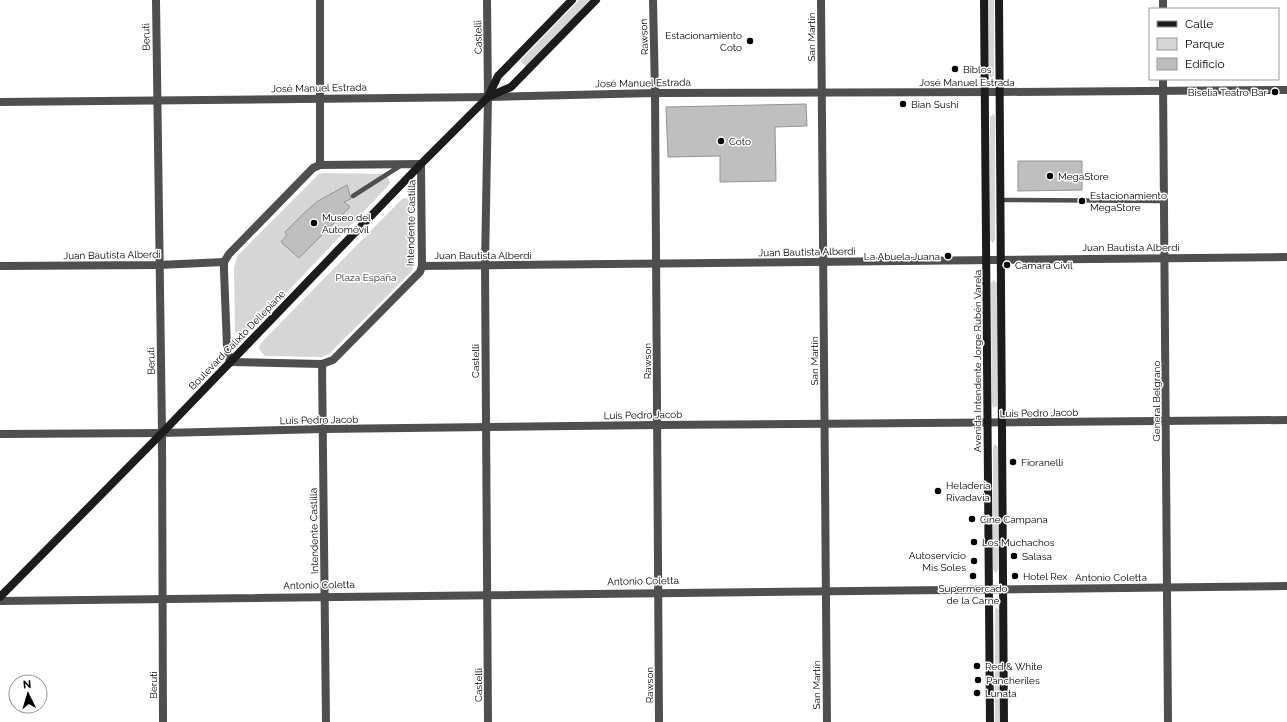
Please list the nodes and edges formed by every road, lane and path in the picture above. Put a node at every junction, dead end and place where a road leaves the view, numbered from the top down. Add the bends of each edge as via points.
1 (156, 0) edge
2 (320, 0) edge
3 (487, 0) edge
4 (572, 0) edge
5 (596, 0) edge
6 (652, 0) edge
7 (821, 0) edge
8 (984, 0) edge
9 (999, 0) edge
10 (1163, 80) edge
11 (1287, 90) edge
12 (1163, 91) junction
13 (822, 92) junction
14 (985, 92) junction
15 (1000, 92) junction
16 (655, 93) junction
17 (488, 97) junction
18 (320, 98) junction
19 (157, 100) junction
20 (0, 102) edge
21 (402, 164) junction
22 (421, 164) junction
23 (320, 165) junction
24 (353, 196) dead end
25 (1000, 200) junction
26 (1164, 201) junction
27 (1287, 256) edge
28 (1165, 257) junction
29 (986, 258) junction
30 (1001, 258) junction
31 (224, 262) junction
32 (823, 262) junction
33 (159, 264) junction
34 (656, 264) junction
35 (485, 265) junction
36 (0, 266) edge
37 (422, 266) junction
38 (230, 362) junction
39 (322, 364) junction
40 (1287, 420) edge
41 (1166, 421) junction
42 (987, 423) junction
43 (1002, 423) junction
44 (824, 424) junction
45 (657, 425) junction
46 (486, 427) junction
47 (323, 429) junction
48 (162, 433) junction
49 (0, 434) edge
50 (1287, 586) edge
51 (1167, 587) junction
52 (989, 588) junction
53 (1003, 588) junction
54 (658, 591) junction
55 (826, 591) junction
56 (487, 593) junction
57 (325, 595) junction
58 (0, 597) edge
59 (163, 598) junction
60 (0, 601) edge
61 (163, 722) edge
62 (326, 722) edge
63 (488, 722) edge
64 (659, 722) edge
65 (827, 722) edge
66 (990, 722) edge
67 (1004, 722) edge
68 (1168, 722) edge

1 - 19 street, Beruti
2 - 18 street
3 - 17 street, Castelli
4 - 17 main road, Boulevard Calixto Dellepiane via 498,76
5 - 17 main road, Boulevard Calixto Dellepiane via 511,87
6 - 16 street, Rawson
7 - 13 street, San Martín
8 - 14 main road, Avenida Intendente Jorge Rubén Varela
9 - 15 main road
10 - 12 street, General Belgrano
11 - 12 street, José Manuel Estrada
12 - 15 street, José Manuel Estrada
12 - 26 street, General Belgrano
13 - 14 street, José Manuel Estrada
13 - 16 street, José Manuel Estrada
13 - 32 street, San Martín
14 - 15 street, José Manuel Estrada
14 - 29 main road, Avenida Intendente Jorge Rubén Varela
15 - 25 main road
16 - 17 street, José Manuel Estrada
16 - 34 street, Rawson
17 - 18 street, José Manuel Estrada
17 - 22 main road, Boulevard Calixto Dellepiane
17 - 35 street, Castelli
18 - 19 street, José Manuel Estrada
18 - 23 street
19 - 20 street, José Manuel Estrada
19 - 33 street, Beruti
21 - 22 street
21 - 23 street
21 - 24 lane
22 - 37 street, Intendente Castilla
22 - 38 main road, Boulevard Calixto Dellepiane
23 - 31 street via 313,168
25 - 26 lane
25 - 30 main road
26 - 28 street, General Belgrano
27 - 28 street, Juan Bautista Alberdi
28 - 30 street, Juan Bautista Alberdi
28 - 41 street, General Belgrano
29 - 30 street, Juan Bautista Alberdi
29 - 32 street, Juan Bautista Alberdi
29 - 42 main road, Avenida Intendente Jorge Rubén Varela
30 - 43 main road
31 - 33 street, Juan Bautista Alberdi
31 - 38 street via 227,347
32 - 34 street, Juan Bautista Alberdi
32 - 44 street, San Martín
33 - 36 street, Juan Bautista Alberdi
33 - 48 street, Beruti
34 - 35 street, Juan Bautista Alberdi
34 - 45 street, Rawson
35 - 37 street, Juan Bautista Alberdi
35 - 46 street, Castelli
37 - 39 street, Intendente Castilla via 420,272 333,360
38 - 39 street
38 - 48 main road, Boulevard Calixto Dellepiane
39 - 47 street, Intendente Castilla
40 - 41 street, Luis Pedro Jacob
41 - 43 street, Luis Pedro Jacob
41 - 51 street, General Belgrano
42 - 43 street, Luis Pedro Jacob
42 - 44 street, Luis Pedro Jacob
42 - 52 main road, Avenida Intendente Jorge Rubén Varela
43 - 53 main road
44 - 45 street, Luis Pedro Jacob
44 - 55 street, San Martín
45 - 46 street, Luis Pedro Jacob
45 - 54 street, Rawson
46 - 47 street, Luis Pedro Jacob
46 - 56 street, Castelli
47 - 48 street, Luis Pedro Jacob
47 - 57 street, Intendente Castilla
48 - 49 street, Luis Pedro Jacob
48 - 58 main road, Boulevard Calixto Dellepiane
48 - 59 street, Beruti
50 - 51 street, Antonio Coletta
51 - 53 street, Antonio Coletta
51 - 68 street, General Belgrano
52 - 53 street, Antonio Coletta
52 - 55 street, Antonio Coletta
52 - 66 main road, Avenida Intendente Jorge Rubén Varela
53 - 67 main road
54 - 55 street, Antonio Coletta
54 - 56 street, Antonio Coletta
54 - 64 street, Rawson
55 - 65 street, San Martín
56 - 57 street, Antonio Coletta
56 - 63 street, Castelli
57 - 59 street, Antonio Coletta
57 - 62 street, Intendente Castilla
59 - 60 street, Antonio Coletta
59 - 61 street, Beruti

